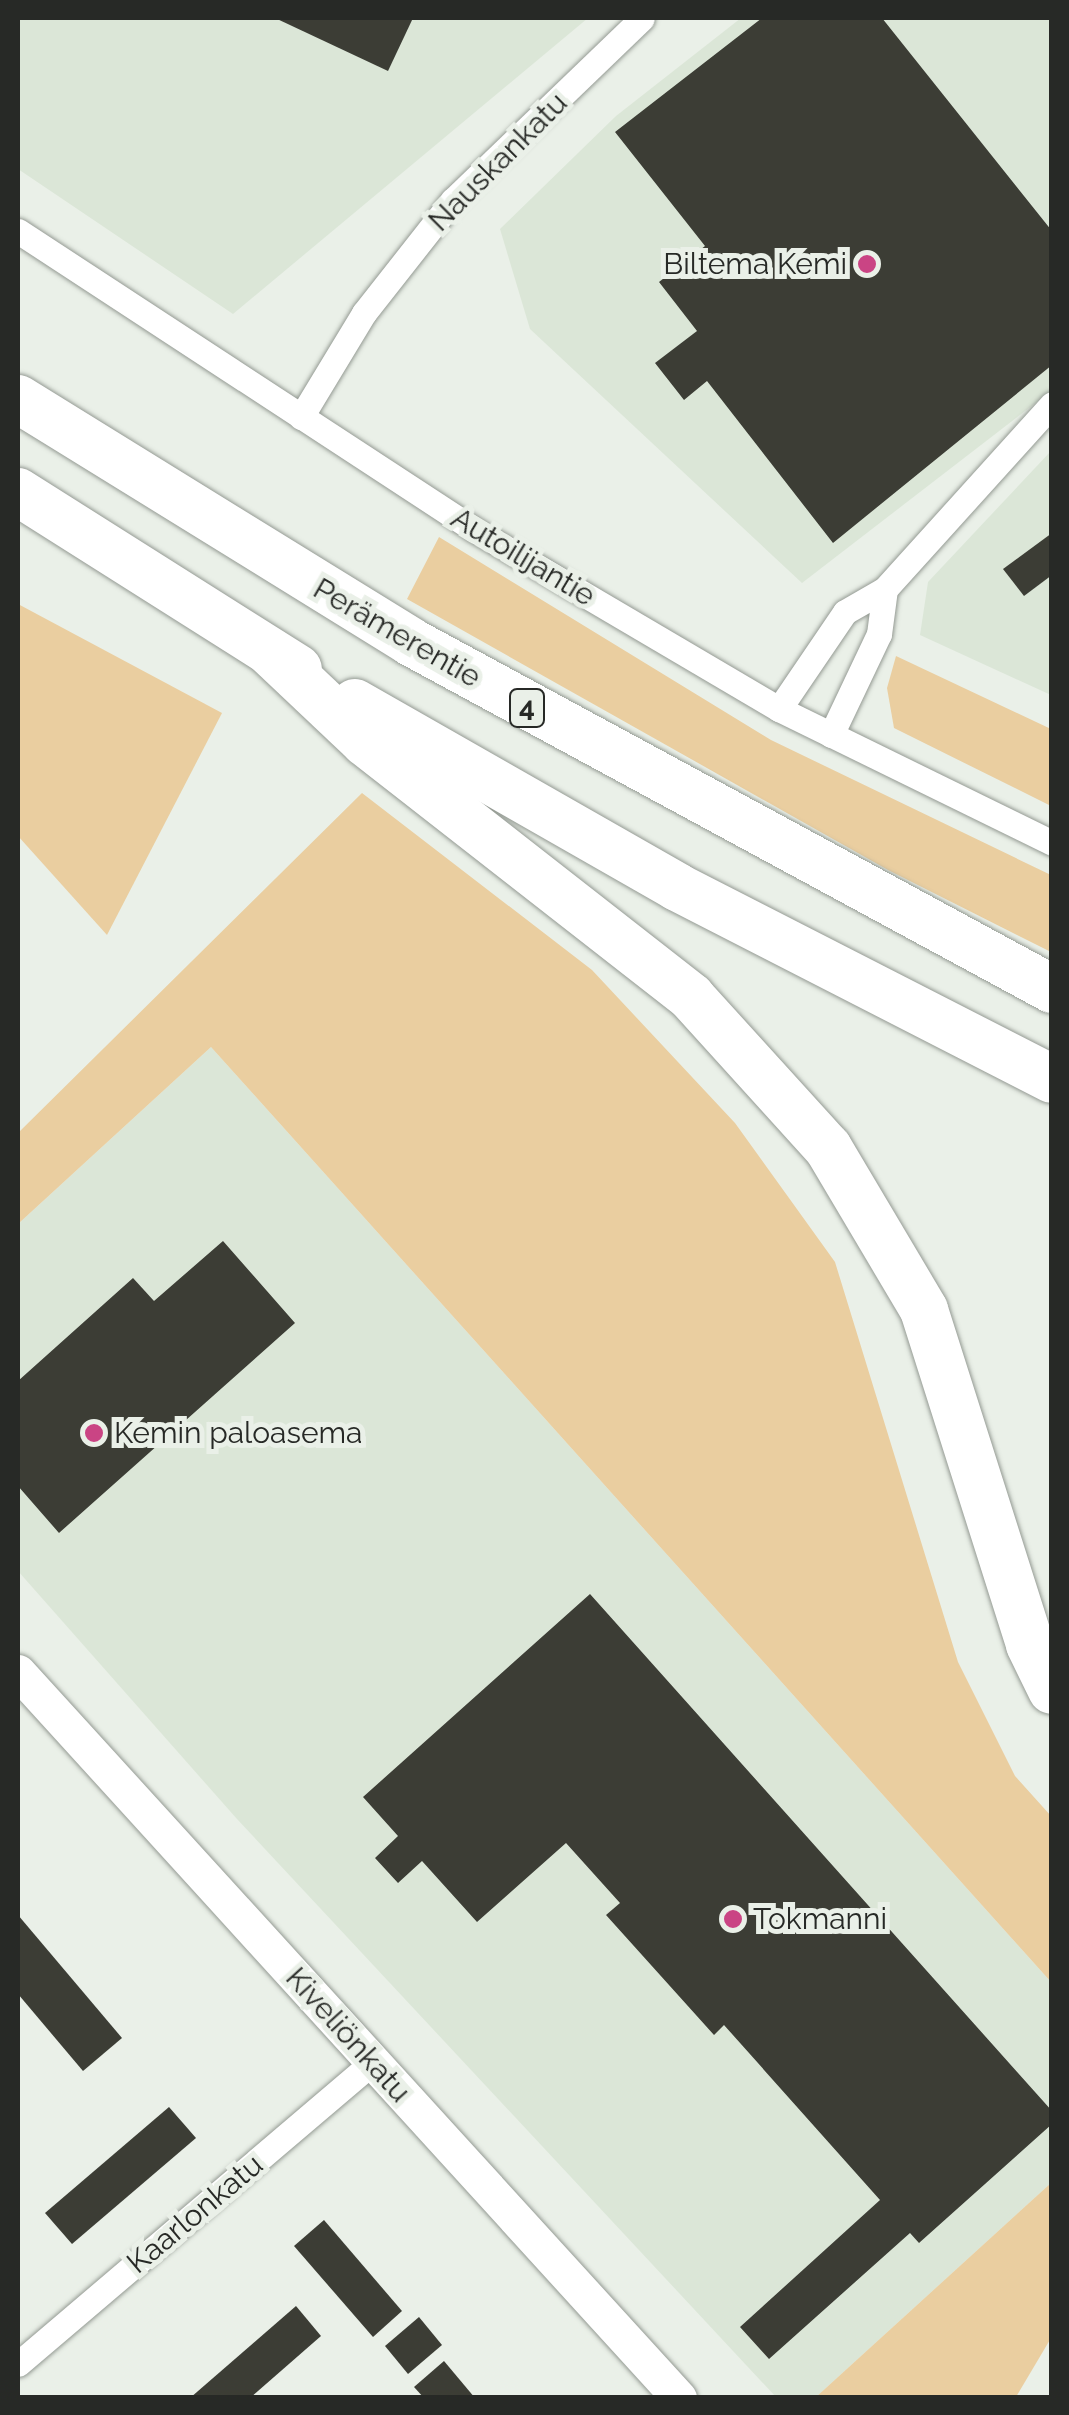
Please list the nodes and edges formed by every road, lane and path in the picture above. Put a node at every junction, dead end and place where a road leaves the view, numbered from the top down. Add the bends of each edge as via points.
1 (642, 18) edge
2 (18, 231) edge
3 (18, 399) edge
4 (1052, 404) edge
5 (300, 418) junction
6 (18, 492) edge
7 (885, 589) junction
8 (272, 653) junction
9 (778, 709) junction
10 (831, 735) junction
11 (1052, 843) edge
12 (1052, 990) edge
13 (1052, 1079) edge
14 (18, 1672) edge
15 (1052, 1690) edge
16 (372, 2063) junction
17 (18, 2364) edge
18 (678, 2398) edge

1 - 5 street, Nauskankatu via 452,200 364,313
2 - 5 street, Autoilijantie
3 - 12 highway, Perämerentie / 4 via 411,642
4 - 7 street
5 - 9 street, Autoilijantie
6 - 8 highway
7 - 9 street via 844,612
7 - 10 street via 879,634
8 - 13 highway via 677,886
8 - 15 highway via 365,742 691,997 828,1148 924,1310 1030,1645
9 - 10 street, Autoilijantie
10 - 11 street, Autoilijantie
14 - 16 main road, Kiveliönkatu
16 - 17 street, Kaarlonkatu
16 - 18 main road, Kiveliönkatu

